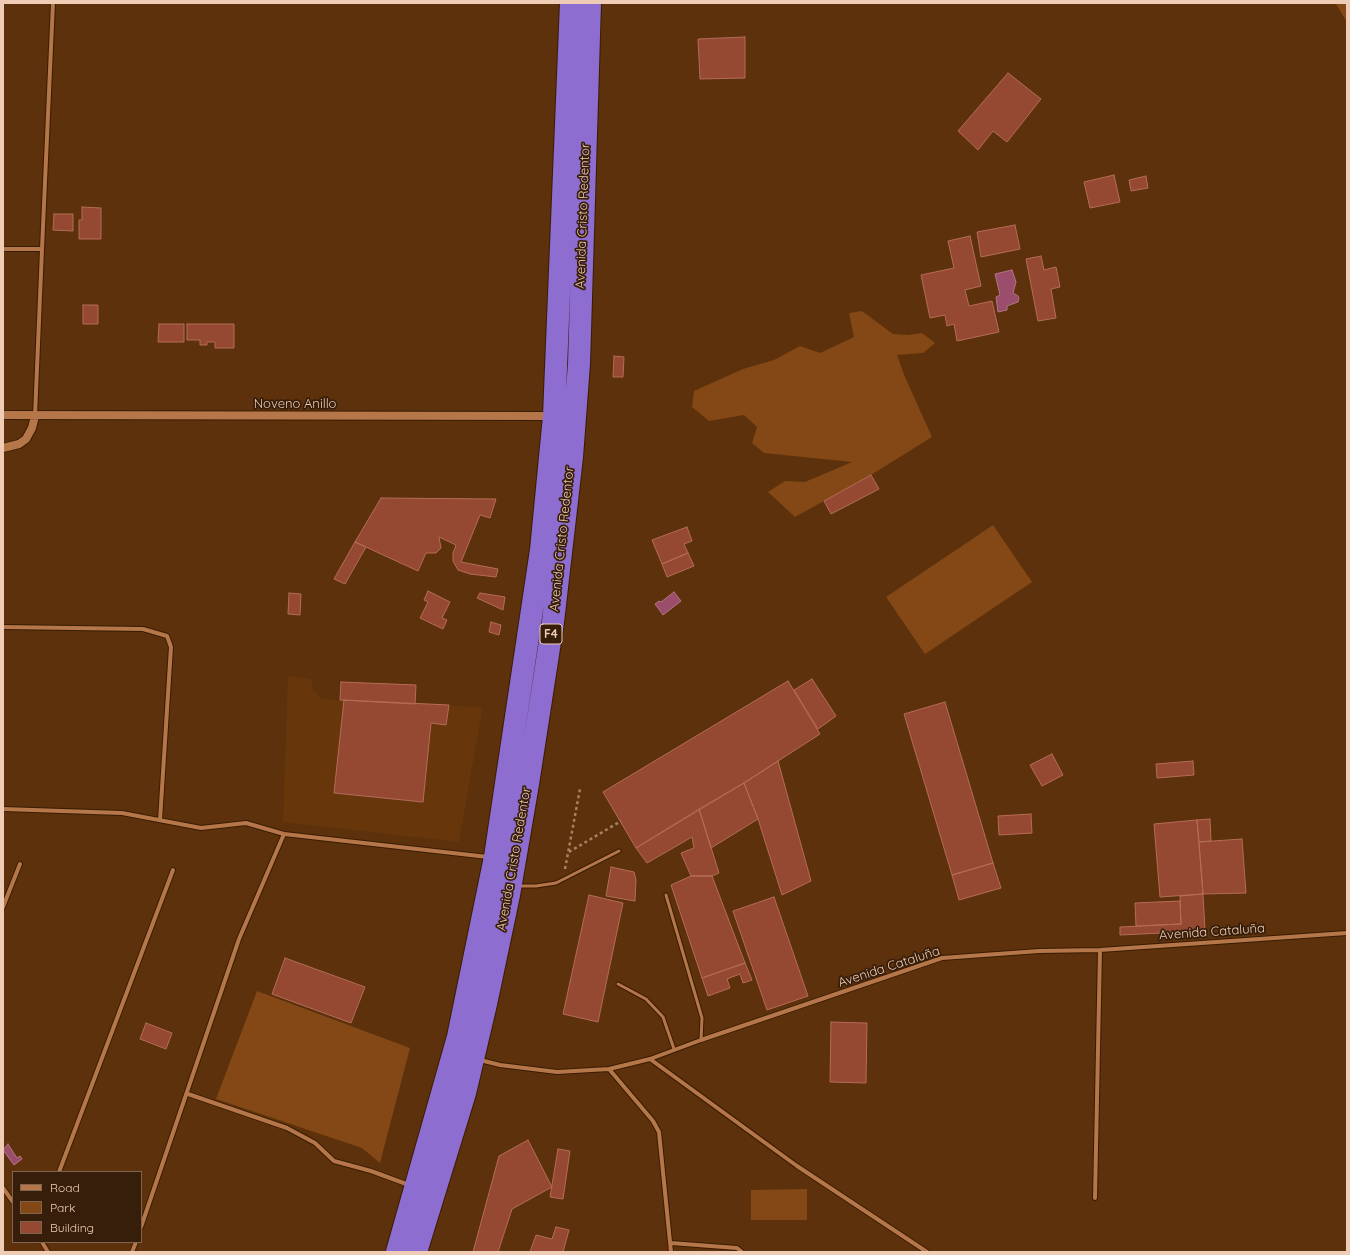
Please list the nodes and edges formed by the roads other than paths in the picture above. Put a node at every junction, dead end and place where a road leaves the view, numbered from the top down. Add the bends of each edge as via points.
1 (53, 3) edge
2 (572, 3) edge
3 (590, 3) edge
4 (3, 249) edge
5 (42, 249) junction
6 (3, 415) edge
7 (35, 416) junction
8 (554, 416) junction
9 (3, 448) edge
10 (3, 627) edge
11 (3, 809) edge
12 (160, 820) junction
13 (284, 834) junction
14 (619, 851) dead end
15 (495, 857) junction
16 (20, 864) dead end
17 (173, 870) dead end
18 (510, 885) junction
19 (666, 895) dead end
20 (3, 907) edge
21 (1347, 933) edge
22 (1100, 950) junction
23 (618, 984) dead end
24 (701, 1040) junction
25 (674, 1049) junction
26 (474, 1059) junction
27 (650, 1059) junction
28 (609, 1069) junction
29 (188, 1094) junction
30 (59, 1171) edge
31 (3, 1188) edge
32 (415, 1188) junction
33 (1095, 1198) dead end
34 (12, 1201) edge
35 (142, 1223) edge
36 (43, 1243) edge
37 (671, 1243) junction
38 (48, 1252) edge
39 (397, 1252) edge
40 (416, 1252) edge
41 (671, 1252) edge
42 (742, 1252) edge
43 (926, 1252) edge

1 - 5 street
2 - 8 highway, Avenida Cristo Redentor / F4
3 - 18 highway, Avenida Cristo Redentor / F4 via 579,364 572,457 552,630
4 - 5 street
5 - 7 street
6 - 7 street, Noveno Anillo
7 - 8 street, Noveno Anillo
7 - 9 street via 26,439 20,444
8 - 15 highway, Avenida Cristo Redentor / F4 via 541,550
10 - 12 street via 143,629 167,636 171,647
11 - 12 street via 122,814
12 - 13 street via 201,828 246,823
13 - 15 street
13 - 29 street via 239,940
14 - 18 lane via 556,883 536,886
15 - 32 highway, Avenida Cristo Redentor / F4 via 458,1037
16 - 20 street
17 - 30 street
18 - 26 highway, Avenida Cristo Redentor / F4
19 - 24 lane via 702,1018
21 - 22 street, Avenida Cataluña
22 - 24 street, Avenida Cataluña via 942,958
22 - 33 street
23 - 25 lane via 646,999 663,1017
24 - 25 street, Avenida Cataluña
25 - 27 street, Avenida Cataluña
26 - 28 street, Avenida Cataluña via 557,1072
26 - 40 highway, Avenida Cristo Redentor / F4
27 - 28 street, Avenida Cataluña
27 - 43 street via 797,1166
28 - 37 street via 653,1120 659,1132
29 - 32 street via 287,1128 315,1143 334,1161 371,1171
29 - 35 street
31 - 34 street
32 - 39 highway, Avenida Cristo Redentor / F4
36 - 38 street
37 - 41 street
37 - 42 street via 737,1248

